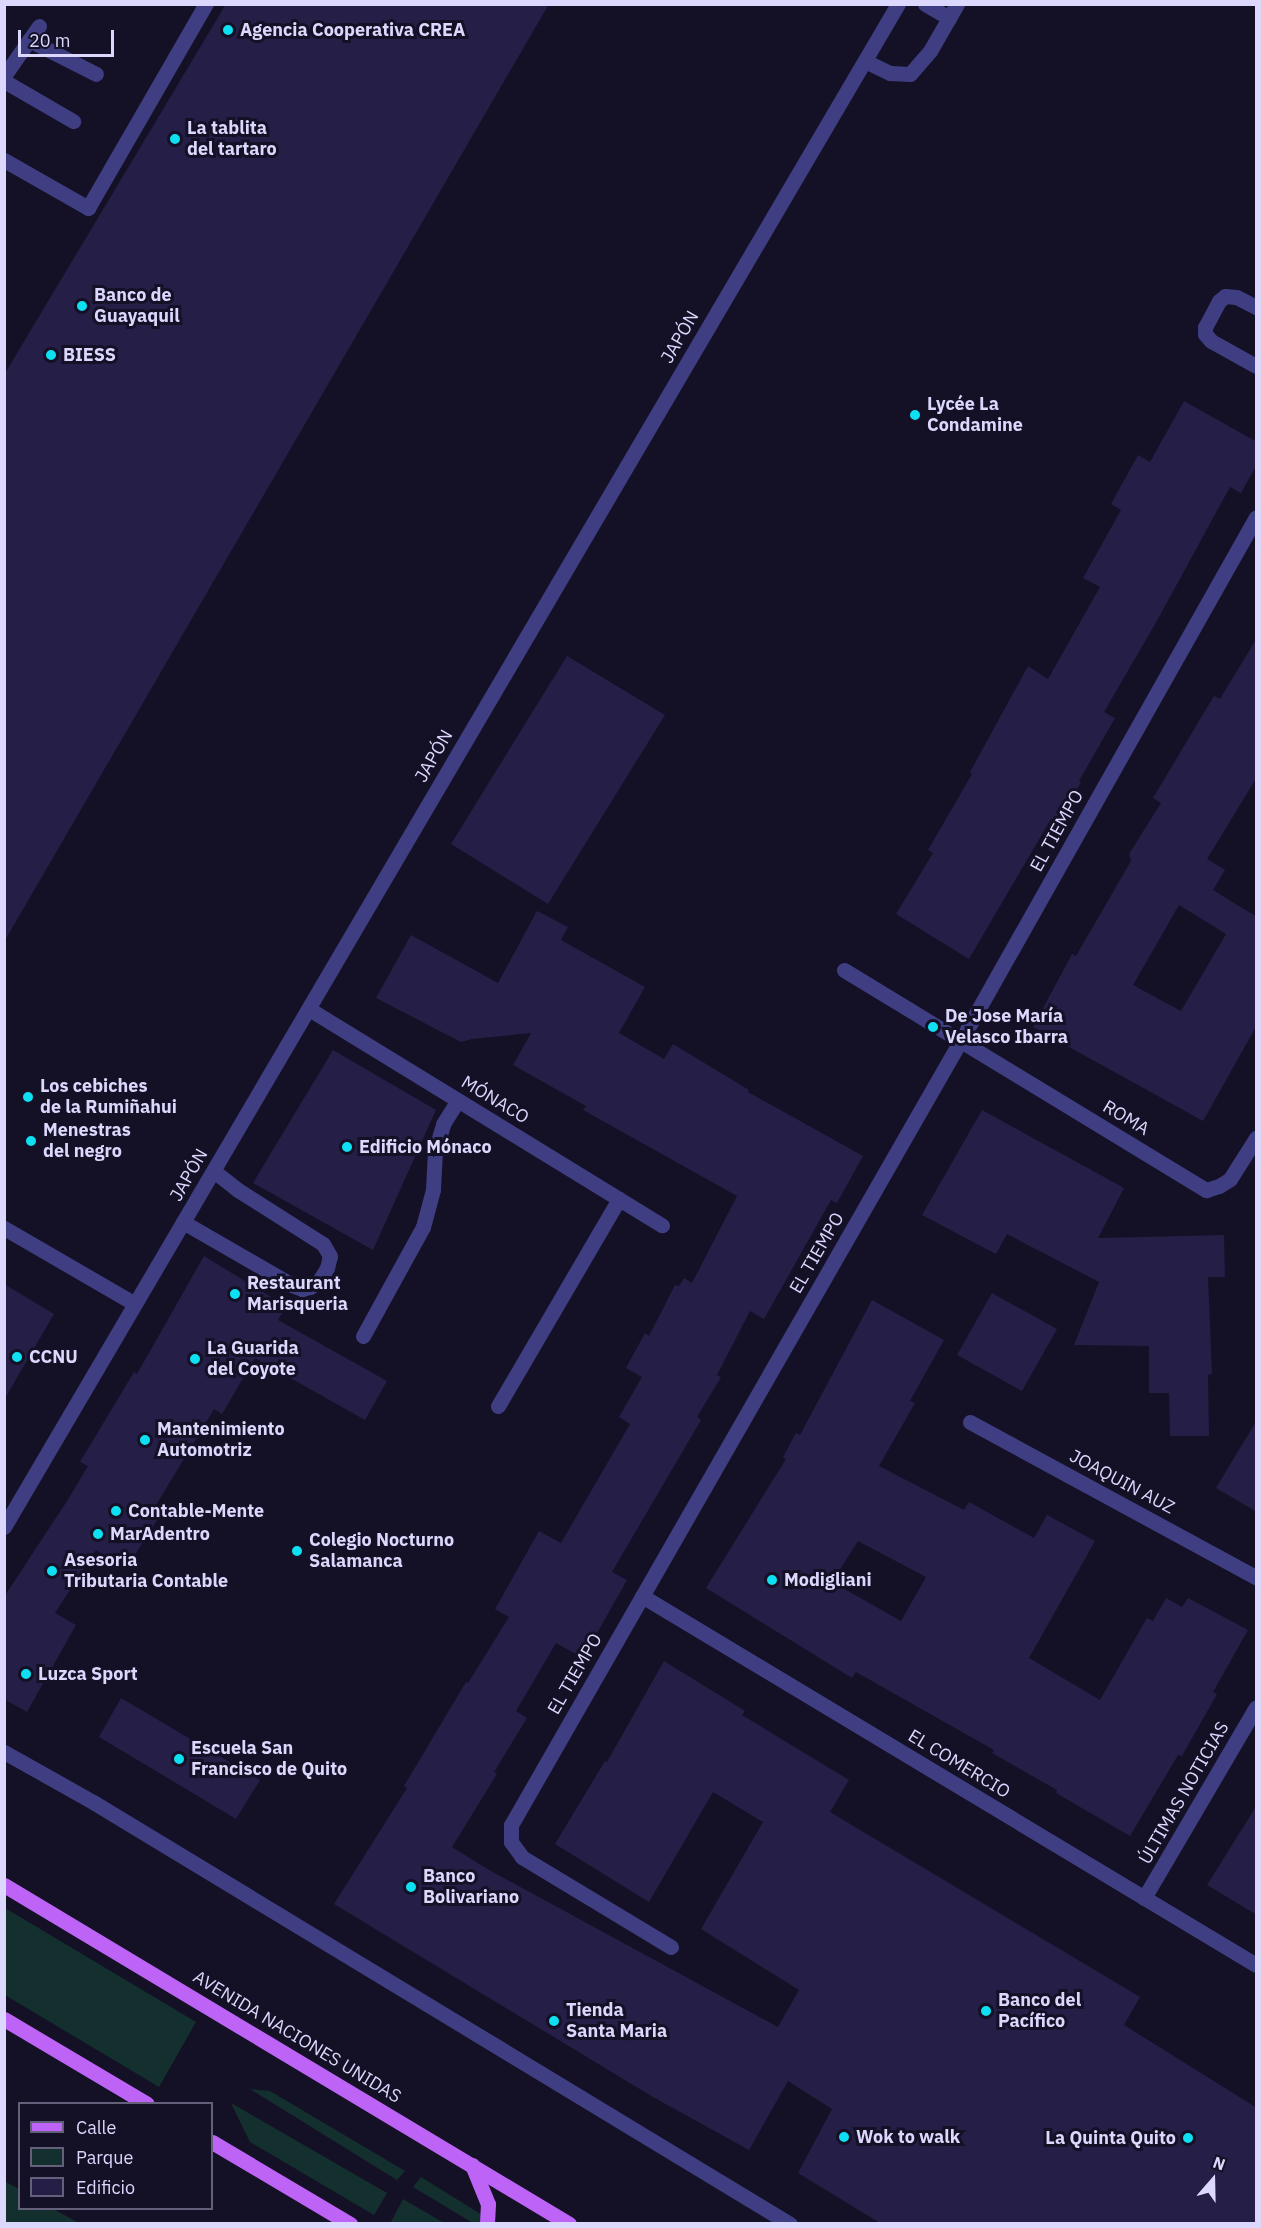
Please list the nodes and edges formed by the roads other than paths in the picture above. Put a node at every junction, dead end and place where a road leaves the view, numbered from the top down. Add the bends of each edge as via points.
1 (206, 4) edge
2 (898, 4) edge
3 (925, 4) edge
4 (957, 4) edge
5 (949, 18) junction
6 (39, 26) dead end
7 (29, 40) junction
8 (865, 62) junction
9 (96, 74) dead end
10 (4, 78) edge
11 (73, 121) dead end
12 (4, 160) edge
13 (1257, 307) edge
14 (1257, 366) edge
15 (1257, 517) edge
16 (844, 970) dead end
17 (309, 1009) junction
18 (961, 1040) junction
19 (458, 1100) junction
20 (1257, 1138) edge
21 (214, 1171) junction
22 (619, 1199) junction
23 (183, 1222) junction
24 (662, 1225) dead end
25 (4, 1228) edge
26 (135, 1304) junction
27 (363, 1336) dead end
28 (498, 1406) dead end
29 (970, 1422) dead end
30 (4, 1527) edge
31 (1257, 1576) edge
32 (642, 1596) junction
33 (1257, 1707) edge
34 (4, 1752) edge
35 (4, 1885) edge
36 (1144, 1898) junction
37 (671, 1947) dead end
38 (1257, 1965) edge
39 (4, 2019) edge
40 (145, 2102) edge
41 (213, 2143) edge
42 (472, 2165) junction
43 (350, 2223) edge
44 (487, 2223) edge
45 (568, 2223) edge
46 (790, 2223) edge

1 - 12 street via 88,208
2 - 8 street, JAPÓN
3 - 5 street
4 - 5 street
5 - 8 street via 930,51 910,74 890,73
6 - 7 street
7 - 9 street
7 - 10 street
8 - 17 street, JAPÓN
10 - 11 street
13 - 14 street via 1225,296 1205,327 1211,341
15 - 18 street, EL TIEMPO
16 - 18 street
17 - 19 street, MÓNACO
17 - 21 street, JAPÓN
18 - 20 street, ROMA via 1206,1190 1230,1179
18 - 32 street, EL TIEMPO
19 - 22 street, MÓNACO
19 - 27 street via 442,1124 423,1227
21 - 23 street, JAPÓN
21 - 23 street via 323,1244 330,1256 327,1268 310,1287 292,1285
22 - 24 street, MÓNACO
22 - 28 street
23 - 26 street, JAPÓN
25 - 26 street
26 - 30 street, JAPÓN
29 - 31 street, JOAQUIN AUZ
32 - 36 street, EL COMERCIO
32 - 37 street, EL TIEMPO via 511,1825 511,1842 522,1857
33 - 36 street, ÚLTIMAS NOTICIAS
34 - 46 street via 104,1808
35 - 42 main road, AVENIDA NACIONES UNIDAS
36 - 38 street, EL COMERCIO
39 - 40 main road
41 - 43 main road
42 - 44 main road via 488,2204
42 - 45 main road, AVENIDA NACIONES UNIDAS

